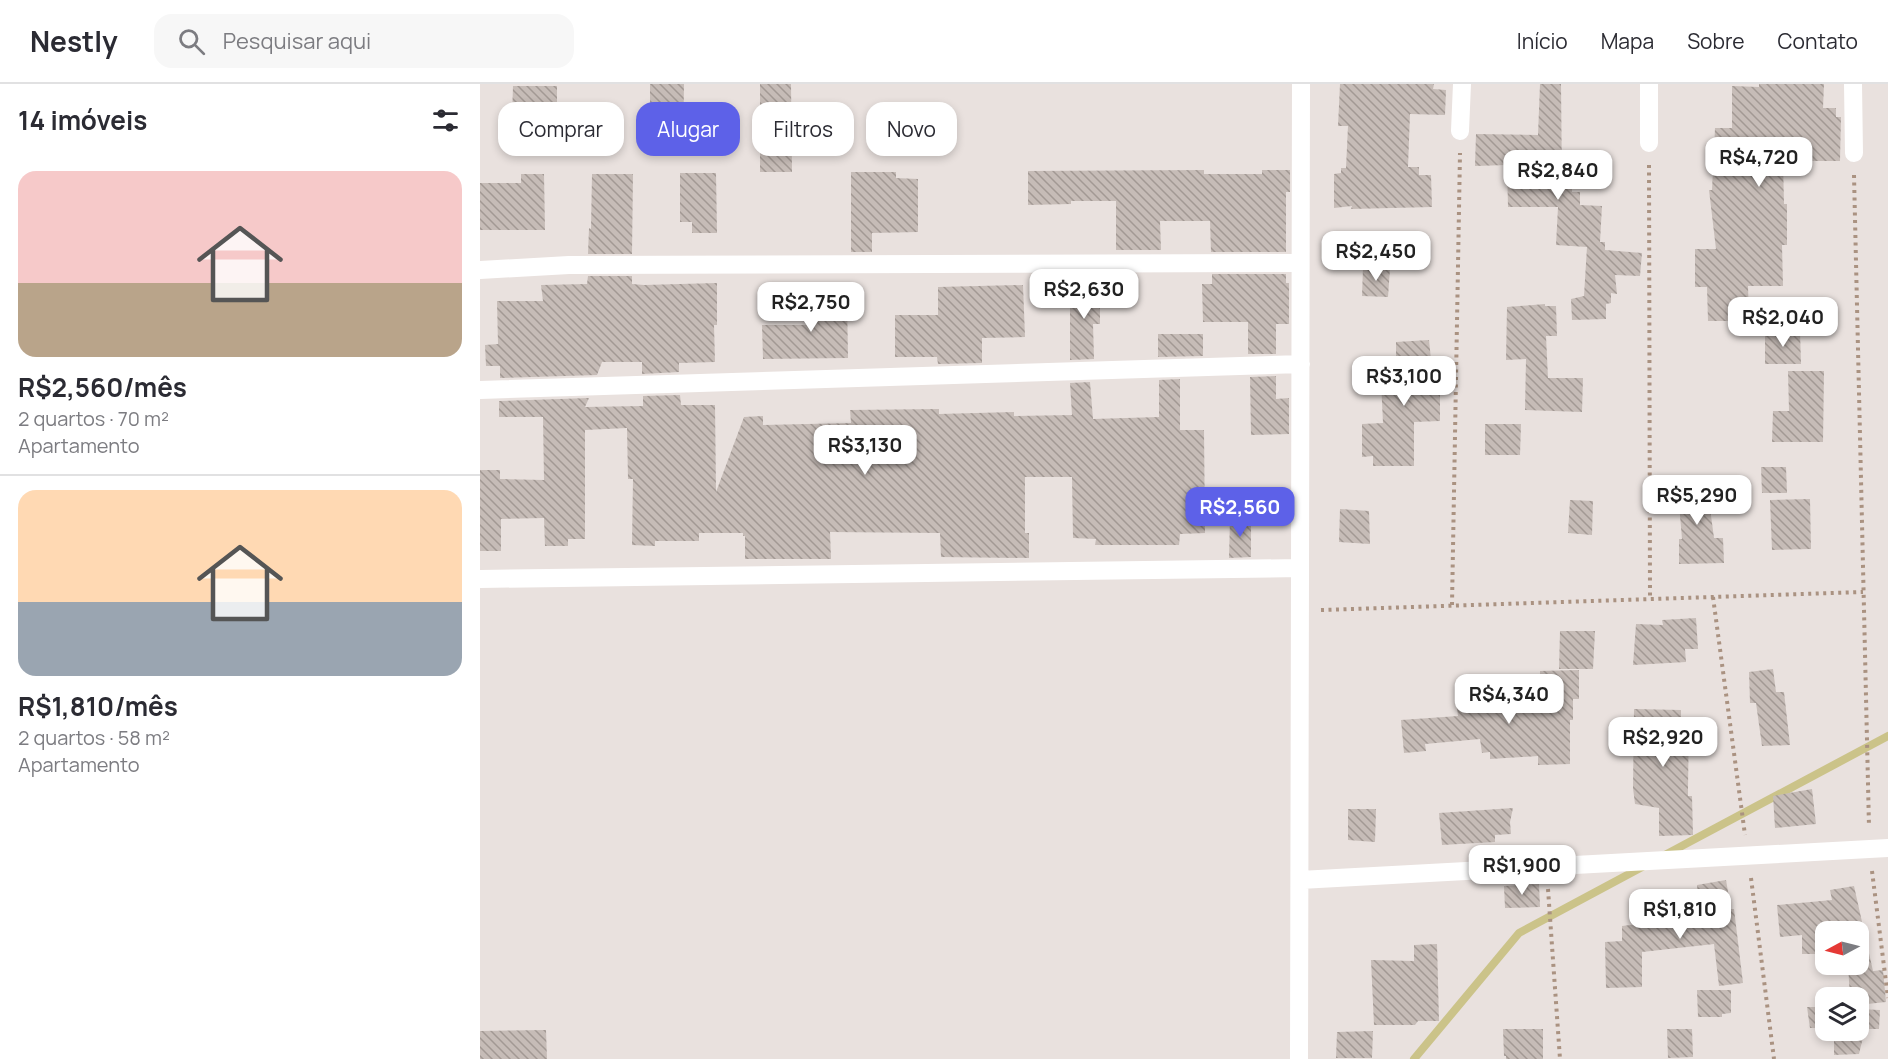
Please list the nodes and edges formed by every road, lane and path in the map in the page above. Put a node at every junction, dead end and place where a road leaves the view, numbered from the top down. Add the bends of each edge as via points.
1 (1301, 84) edge
2 (1462, 84) edge
3 (1649, 84) edge
4 (1853, 84) edge
5 (1460, 131) joint
6 (1649, 143) joint
7 (1854, 153) joint
8 (1300, 263) junction
9 (480, 270) edge
10 (1301, 364) junction
11 (480, 390) edge
12 (1300, 567) junction
13 (480, 579) edge
14 (1863, 592) junction
15 (1713, 597) junction
16 (1650, 599) junction
17 (1452, 605) junction
18 (1300, 610) junction
19 (1888, 848) edge
20 (1869, 849) junction
21 (1748, 856) junction
22 (1546, 867) junction
23 (1300, 880) junction
24 (1888, 998) edge
25 (1299, 1059) edge
26 (1560, 1059) edge
27 (1774, 1059) edge

1 - 8 street
2 - 5 street
3 - 6 street
4 - 7 street
5 - 17 path
6 - 16 path
7 - 14 path
8 - 9 street via 569,265
8 - 10 street
10 - 11 street
10 - 12 street
12 - 13 street
12 - 18 street
14 - 15 path
14 - 20 path
15 - 16 path
15 - 21 path
16 - 17 path
17 - 18 path
18 - 23 street
19 - 20 street
20 - 21 street
20 - 24 path
21 - 22 street
21 - 27 path
22 - 23 street
22 - 26 path
23 - 25 street

